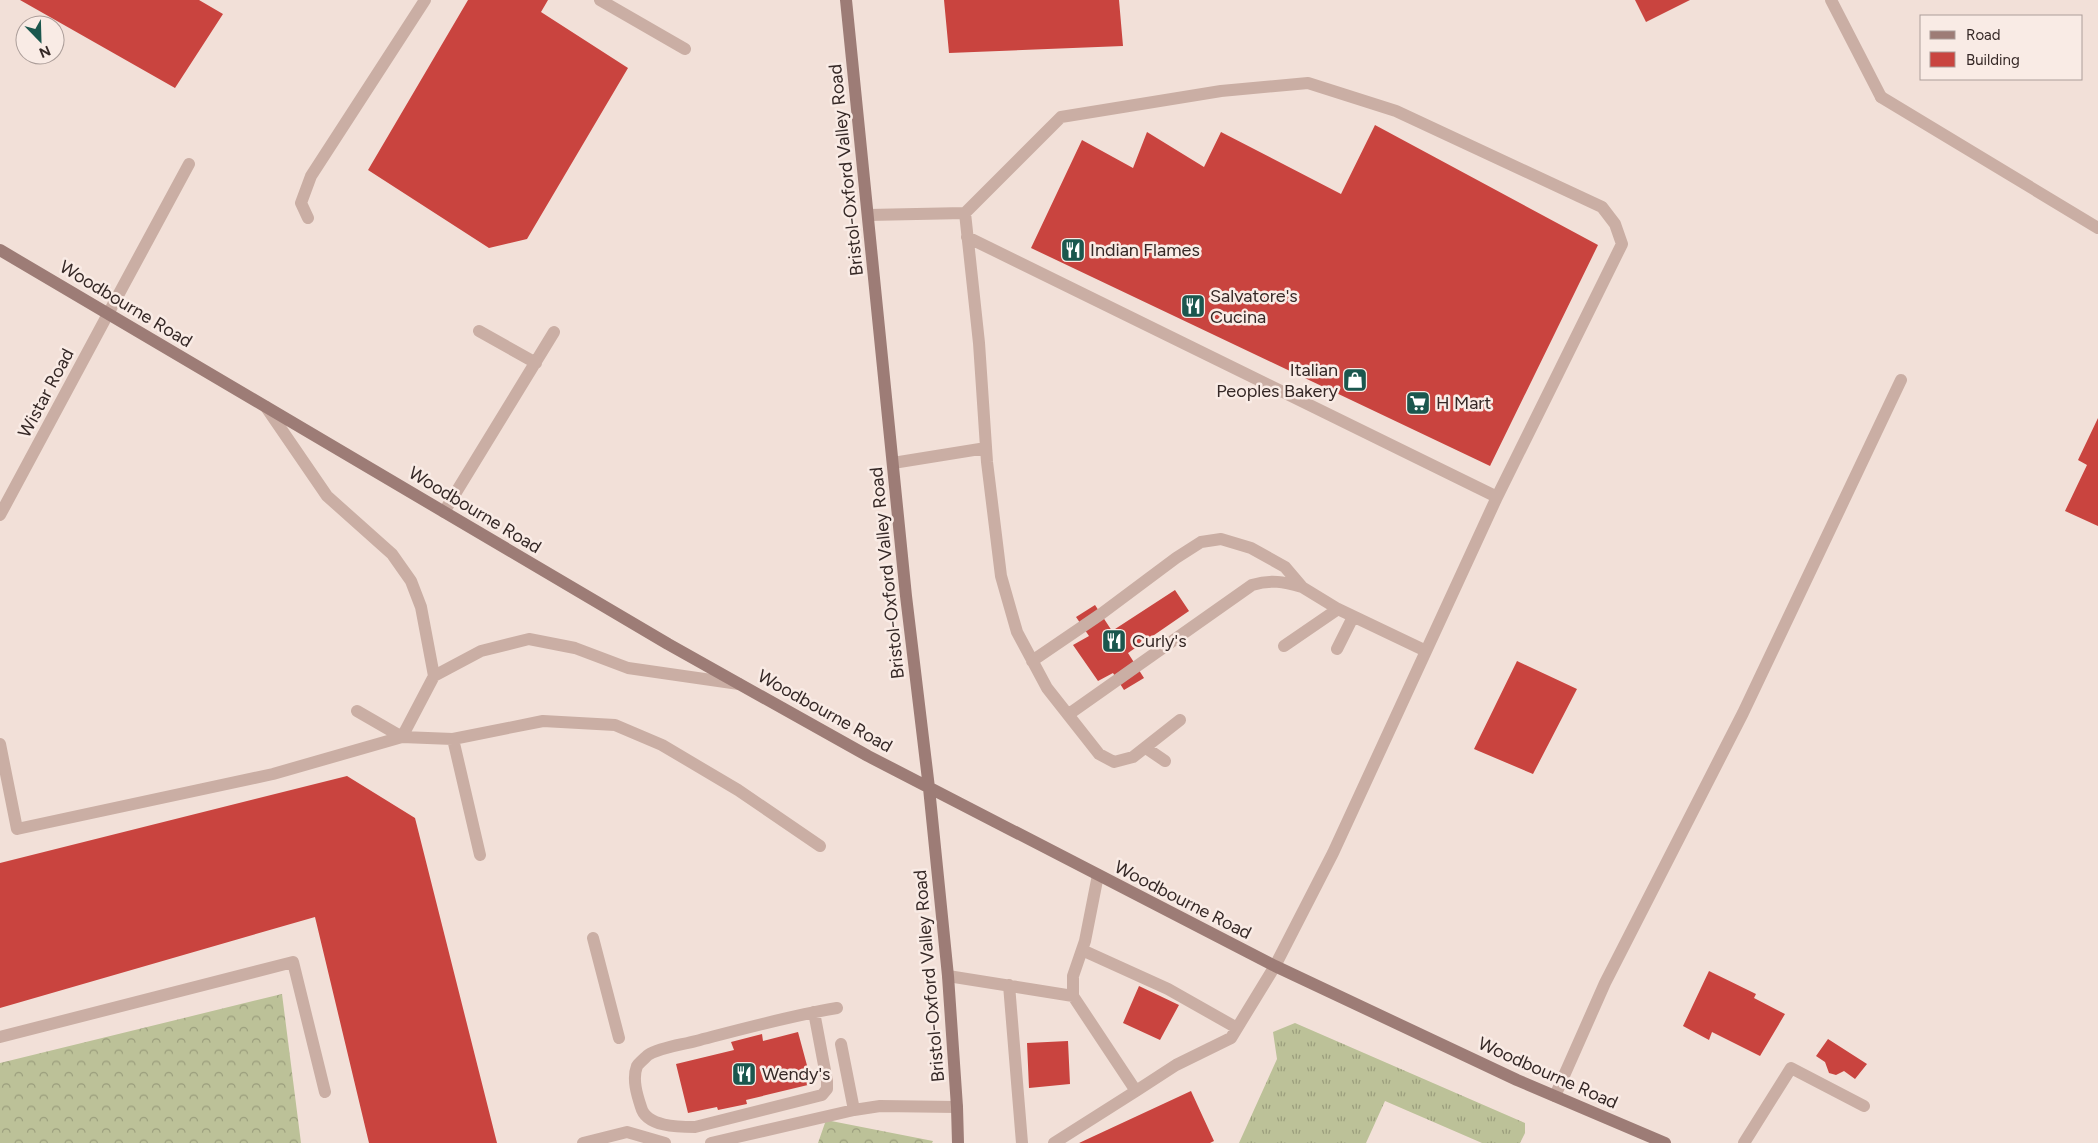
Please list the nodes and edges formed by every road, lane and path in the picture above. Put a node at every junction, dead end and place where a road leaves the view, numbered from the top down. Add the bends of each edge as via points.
1 (425, 0) edge
2 (600, 0) edge
3 (846, 0) edge
4 (1831, 0) edge
5 (685, 49) dead end
6 (189, 164) dead end
7 (965, 213) junction
8 (868, 215) junction
9 (308, 218) dead end
10 (2098, 228) edge
11 (967, 237) junction
12 (0, 250) edge
13 (108, 314) junction
14 (480, 331) dead end
15 (554, 332) dead end
16 (536, 363) junction
17 (1901, 380) dead end
18 (266, 407) junction
19 (986, 448) junction
20 (893, 463) junction
21 (1497, 497) junction
22 (444, 512) junction
23 (0, 515) edge
24 (1302, 587) junction
25 (1338, 610) junction
26 (1352, 617) junction
27 (1284, 646) dead end
28 (1337, 649) dead end
29 (1426, 651) junction
30 (1032, 661) junction
31 (434, 676) junction
32 (739, 684) junction
33 (357, 711) dead end
34 (1069, 714) junction
35 (1180, 720) dead end
36 (402, 738) junction
37 (453, 739) junction
38 (0, 744) edge
39 (1146, 748) junction
40 (1165, 761) dead end
41 (929, 788) junction
42 (820, 846) dead end
43 (480, 855) dead end
44 (1098, 875) junction
45 (593, 938) dead end
46 (1082, 950) junction
47 (1275, 966) junction
48 (948, 976) junction
49 (1009, 985) junction
50 (1073, 996) junction
51 (837, 1008) dead end
52 (814, 1012) junction
53 (1237, 1028) junction
54 (0, 1037) edge
55 (619, 1038) dead end
56 (841, 1044) dead end
57 (1136, 1091) junction
58 (325, 1092) dead end
59 (1555, 1096) junction
60 (957, 1106) junction
61 (1864, 1106) dead end
62 (854, 1110) junction
63 (583, 1143) edge
64 (665, 1143) edge
65 (711, 1143) edge
66 (958, 1143) edge
67 (1022, 1143) edge
68 (1054, 1143) edge
69 (1665, 1143) edge
70 (1744, 1143) edge

1 - 9 street via 311,176 302,203
2 - 5 street
3 - 8 main road, Bristol-Oxford Valley Road
4 - 10 street via 1881,97
6 - 13 street, Wistar Road
7 - 8 street
7 - 11 street
7 - 21 street via 1061,117 1221,91 1308,83 1396,112 1602,207 1615,224 1622,244
8 - 20 main road, Bristol-Oxford Valley Road
11 - 19 street
11 - 21 street
12 - 13 main road, Woodbourne Road
13 - 18 main road, Woodbourne Road
13 - 23 street, Wistar Road
14 - 16 street
15 - 16 street
16 - 22 street
17 - 59 street via 1743,712 1605,983
18 - 22 main road, Woodbourne Road
18 - 31 street via 327,496 392,554 411,581 421,608
19 - 20 street
19 - 30 street via 1001,576 1017,632
20 - 41 main road, Bristol-Oxford Valley Road
21 - 29 street
22 - 32 main road, Woodbourne Road
24 - 25 street
24 - 30 street via 1285,567 1250,548 1221,539 1201,542
24 - 34 street via 1280,581 1252,585
25 - 26 street
25 - 27 street
26 - 28 street
26 - 29 street
29 - 47 street via 1333,853
30 - 34 street
31 - 32 street via 481,651 530,639 575,648 628,668
31 - 36 street
32 - 41 main road, Woodbourne Road
33 - 36 street
34 - 39 street via 1099,754 1114,762 1133,757
35 - 39 street
36 - 37 street
36 - 38 street via 273,774 17,829
37 - 42 street via 543,721 615,726 662,745 738,790
37 - 43 street
39 - 40 street
41 - 44 main road, Woodbourne Road
41 - 48 main road, Bristol-Oxford Valley Road
44 - 46 street
44 - 47 main road, Woodbourne Road
45 - 55 street
46 - 50 street via 1073,976
46 - 53 street via 1168,988
47 - 53 street
47 - 59 main road, Woodbourne Road
48 - 49 street
48 - 60 main road, Bristol-Oxford Valley Road
49 - 50 street
49 - 67 street
50 - 57 street
51 - 52 street
52 - 52 street via 648,1055 638,1065 635,1078 642,1112 663,1124 695,1127 822,1095 827,1089 827,1081
53 - 57 street via 1230,1038 1176,1065
54 - 58 street via 293,962
56 - 62 street
57 - 68 street
59 - 69 main road, Woodbourne Road
60 - 62 street via 880,1106
60 - 66 main road, Bristol-Oxford Valley Road
61 - 70 street via 1791,1068
62 - 65 street
63 - 64 street via 627,1132

